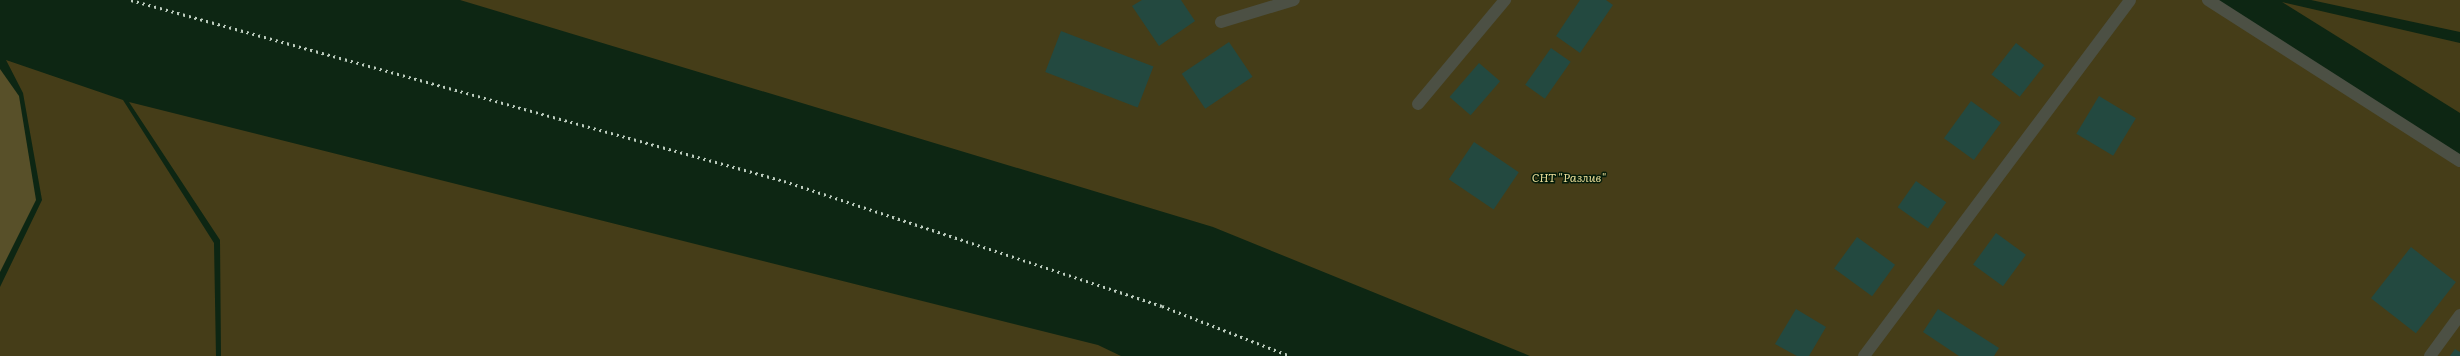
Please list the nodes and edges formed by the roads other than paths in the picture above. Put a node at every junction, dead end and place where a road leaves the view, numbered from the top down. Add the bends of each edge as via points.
1 (1294, 0) edge
2 (1505, 0) edge
3 (2130, 0) edge
4 (2208, 0) edge
5 (1221, 22) dead end
6 (1418, 104) dead end
7 (2460, 161) edge
8 (2460, 315) edge
9 (1864, 356) edge
10 (2430, 356) edge

1 - 5 street
2 - 6 street
3 - 9 street
4 - 7 street
8 - 10 street

